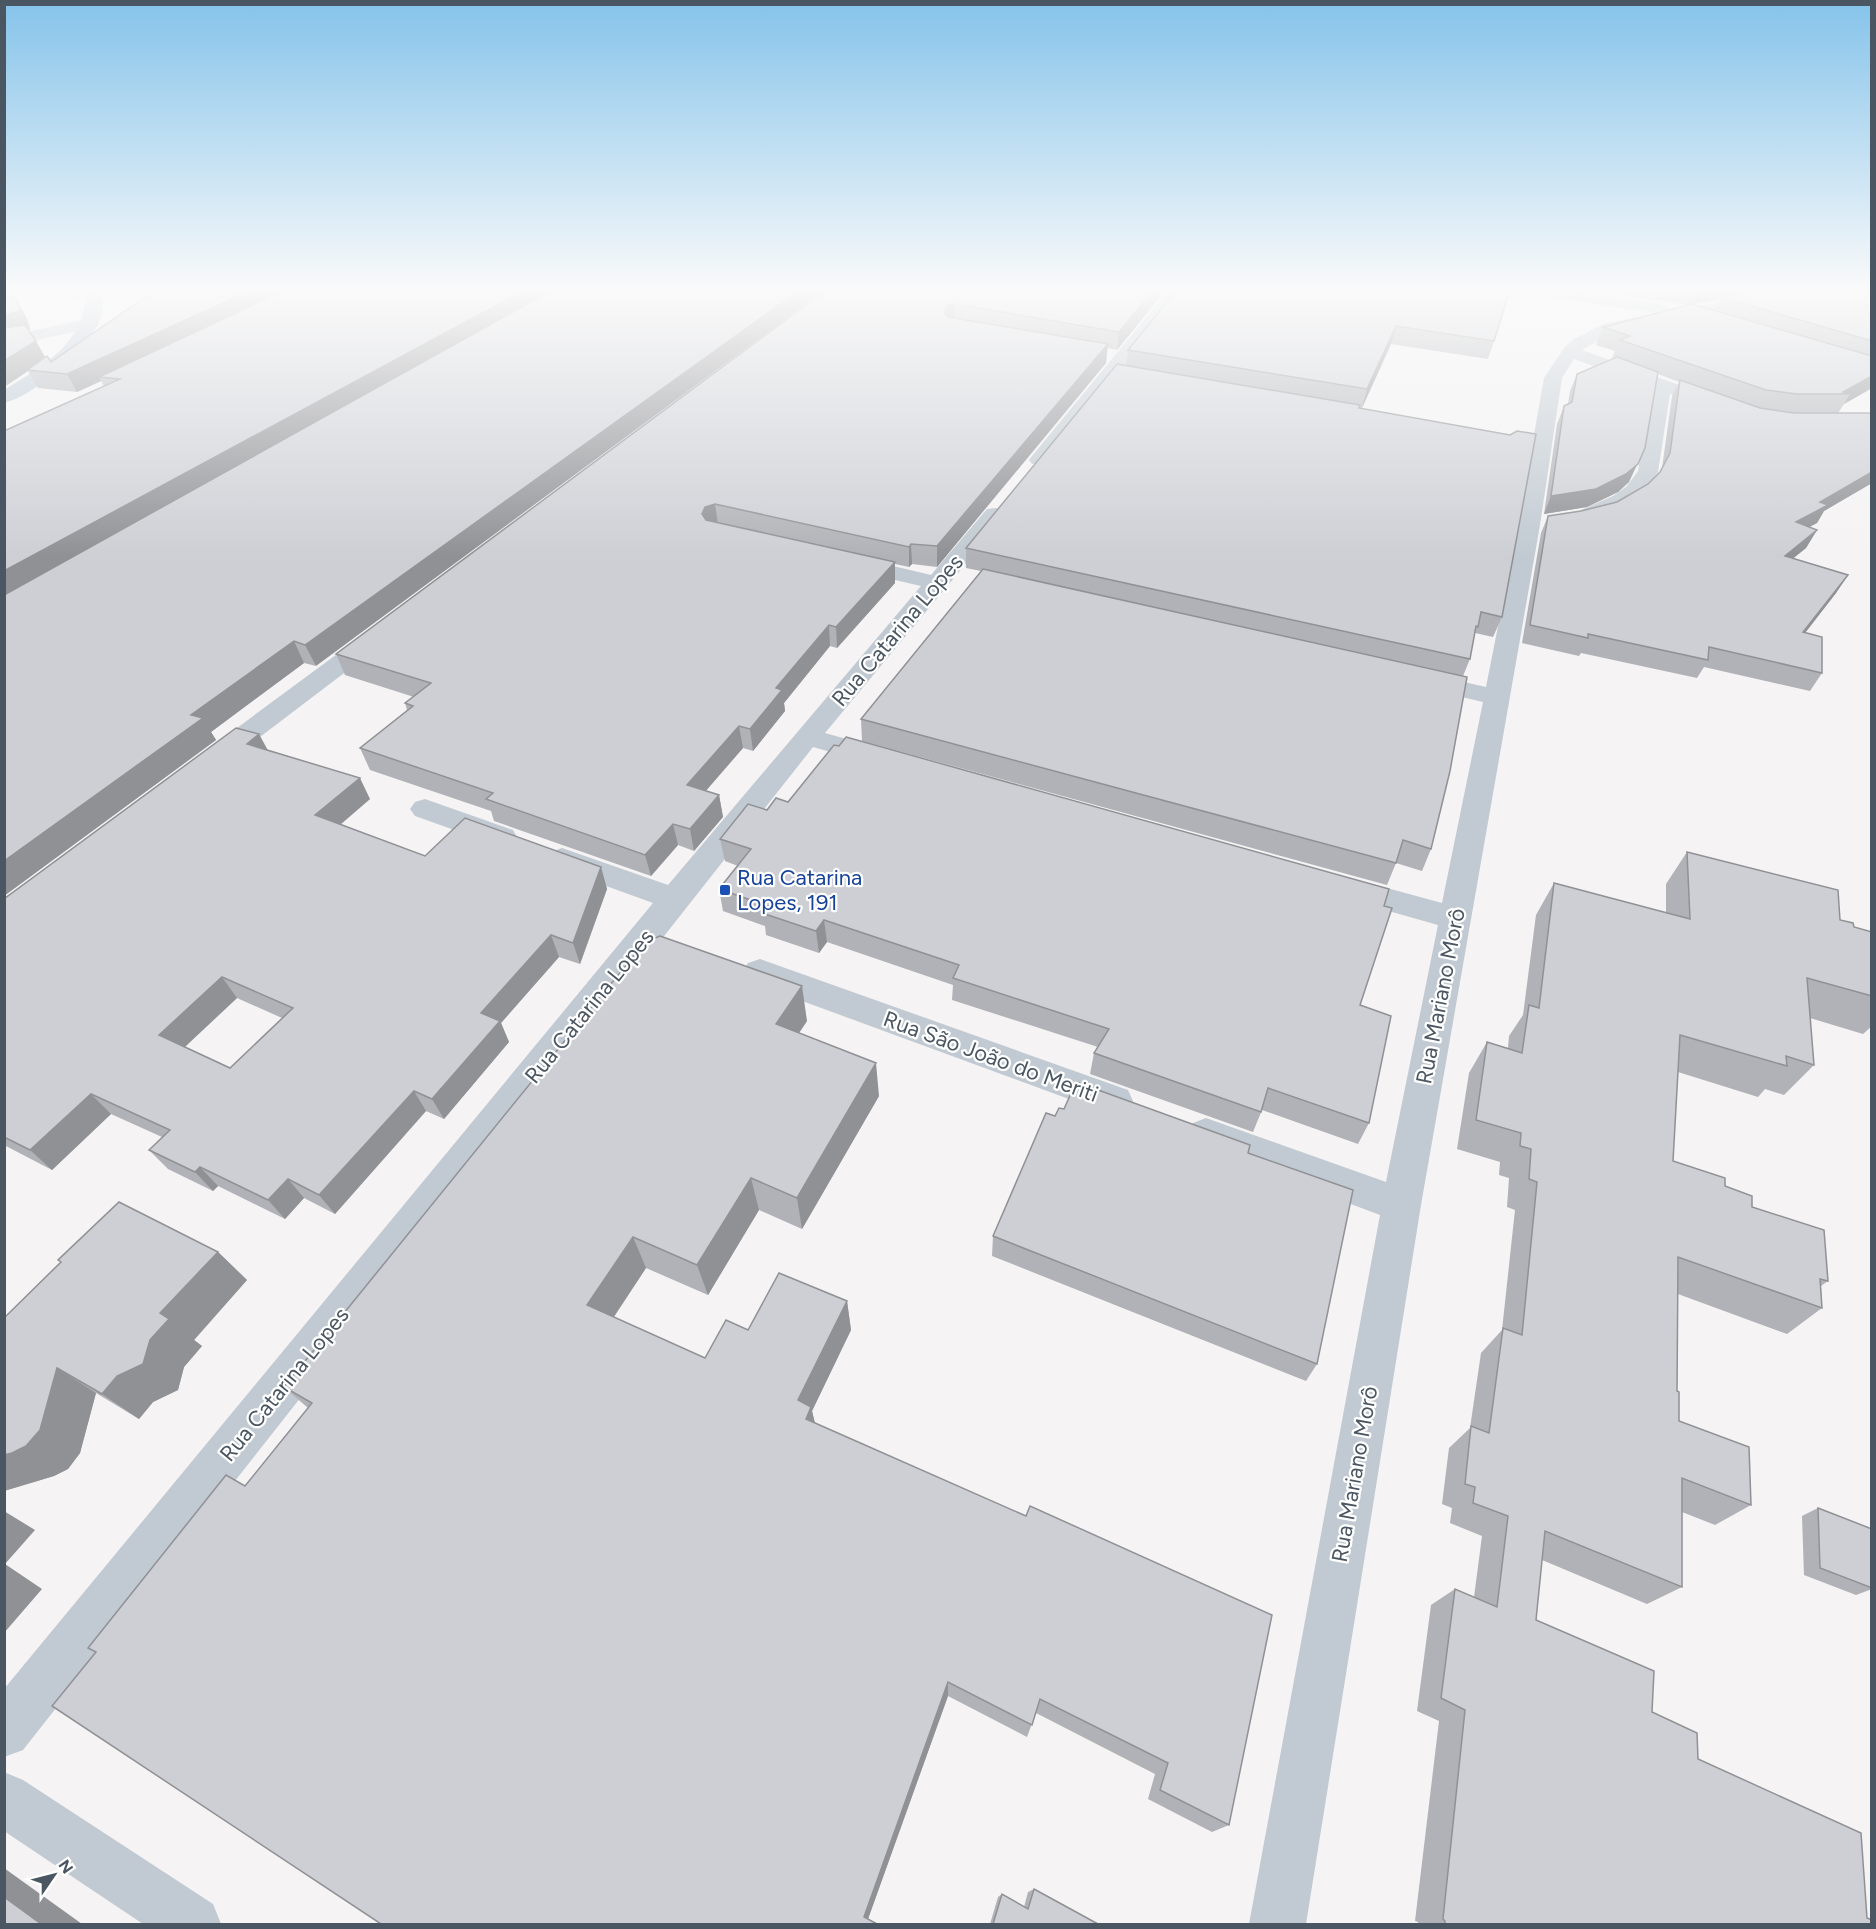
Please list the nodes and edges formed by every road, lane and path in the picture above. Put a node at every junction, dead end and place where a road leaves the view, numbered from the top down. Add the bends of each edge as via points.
1 (36, 377) edge
2 (1106, 377) edge
3 (1554, 377) edge
4 (1640, 377) edge
5 (1662, 385) junction
6 (4, 398) edge
7 (1734, 411) edge
8 (1547, 523) junction
9 (830, 558) edge
10 (951, 578) junction
11 (394, 623) edge
12 (1391, 674) edge
13 (1496, 697) junction
14 (807, 737) junction
15 (906, 764) edge
16 (195, 773) edge
17 (425, 809) dead end
18 (1317, 879) edge
19 (674, 899) junction
20 (1454, 918) junction
21 (649, 932) junction
22 (682, 944) edge
23 (727, 960) edge
24 (1143, 1111) edge
25 (1176, 1124) edge
26 (1401, 1205) junction
27 (4, 1731) edge
28 (4, 1799) edge
29 (193, 1924) edge
30 (1276, 1924) edge

1 - 6 main road
2 - 10 street, Rua Catarina Lopes via 1017,487
3 - 8 street, Rua Mariano Morô via 1531,445
4 - 5 street
5 - 7 street
5 - 8 street via 1648,472 1634,490 1602,511
8 - 13 street, Rua Mariano Morô
9 - 10 street
10 - 14 street, Rua Catarina Lopes
11 - 16 street
12 - 13 street
13 - 20 street, Rua Mariano Morô
14 - 15 street
14 - 19 street, Rua Catarina Lopes
17 - 19 street
18 - 20 street
19 - 21 street, Rua Catarina Lopes
20 - 26 street, Rua Mariano Morô
21 - 22 street
21 - 27 street, Rua Catarina Lopes
23 - 24 street, Rua São João do Meriti
25 - 26 street
26 - 30 street, Rua Mariano Morô
28 - 29 street

